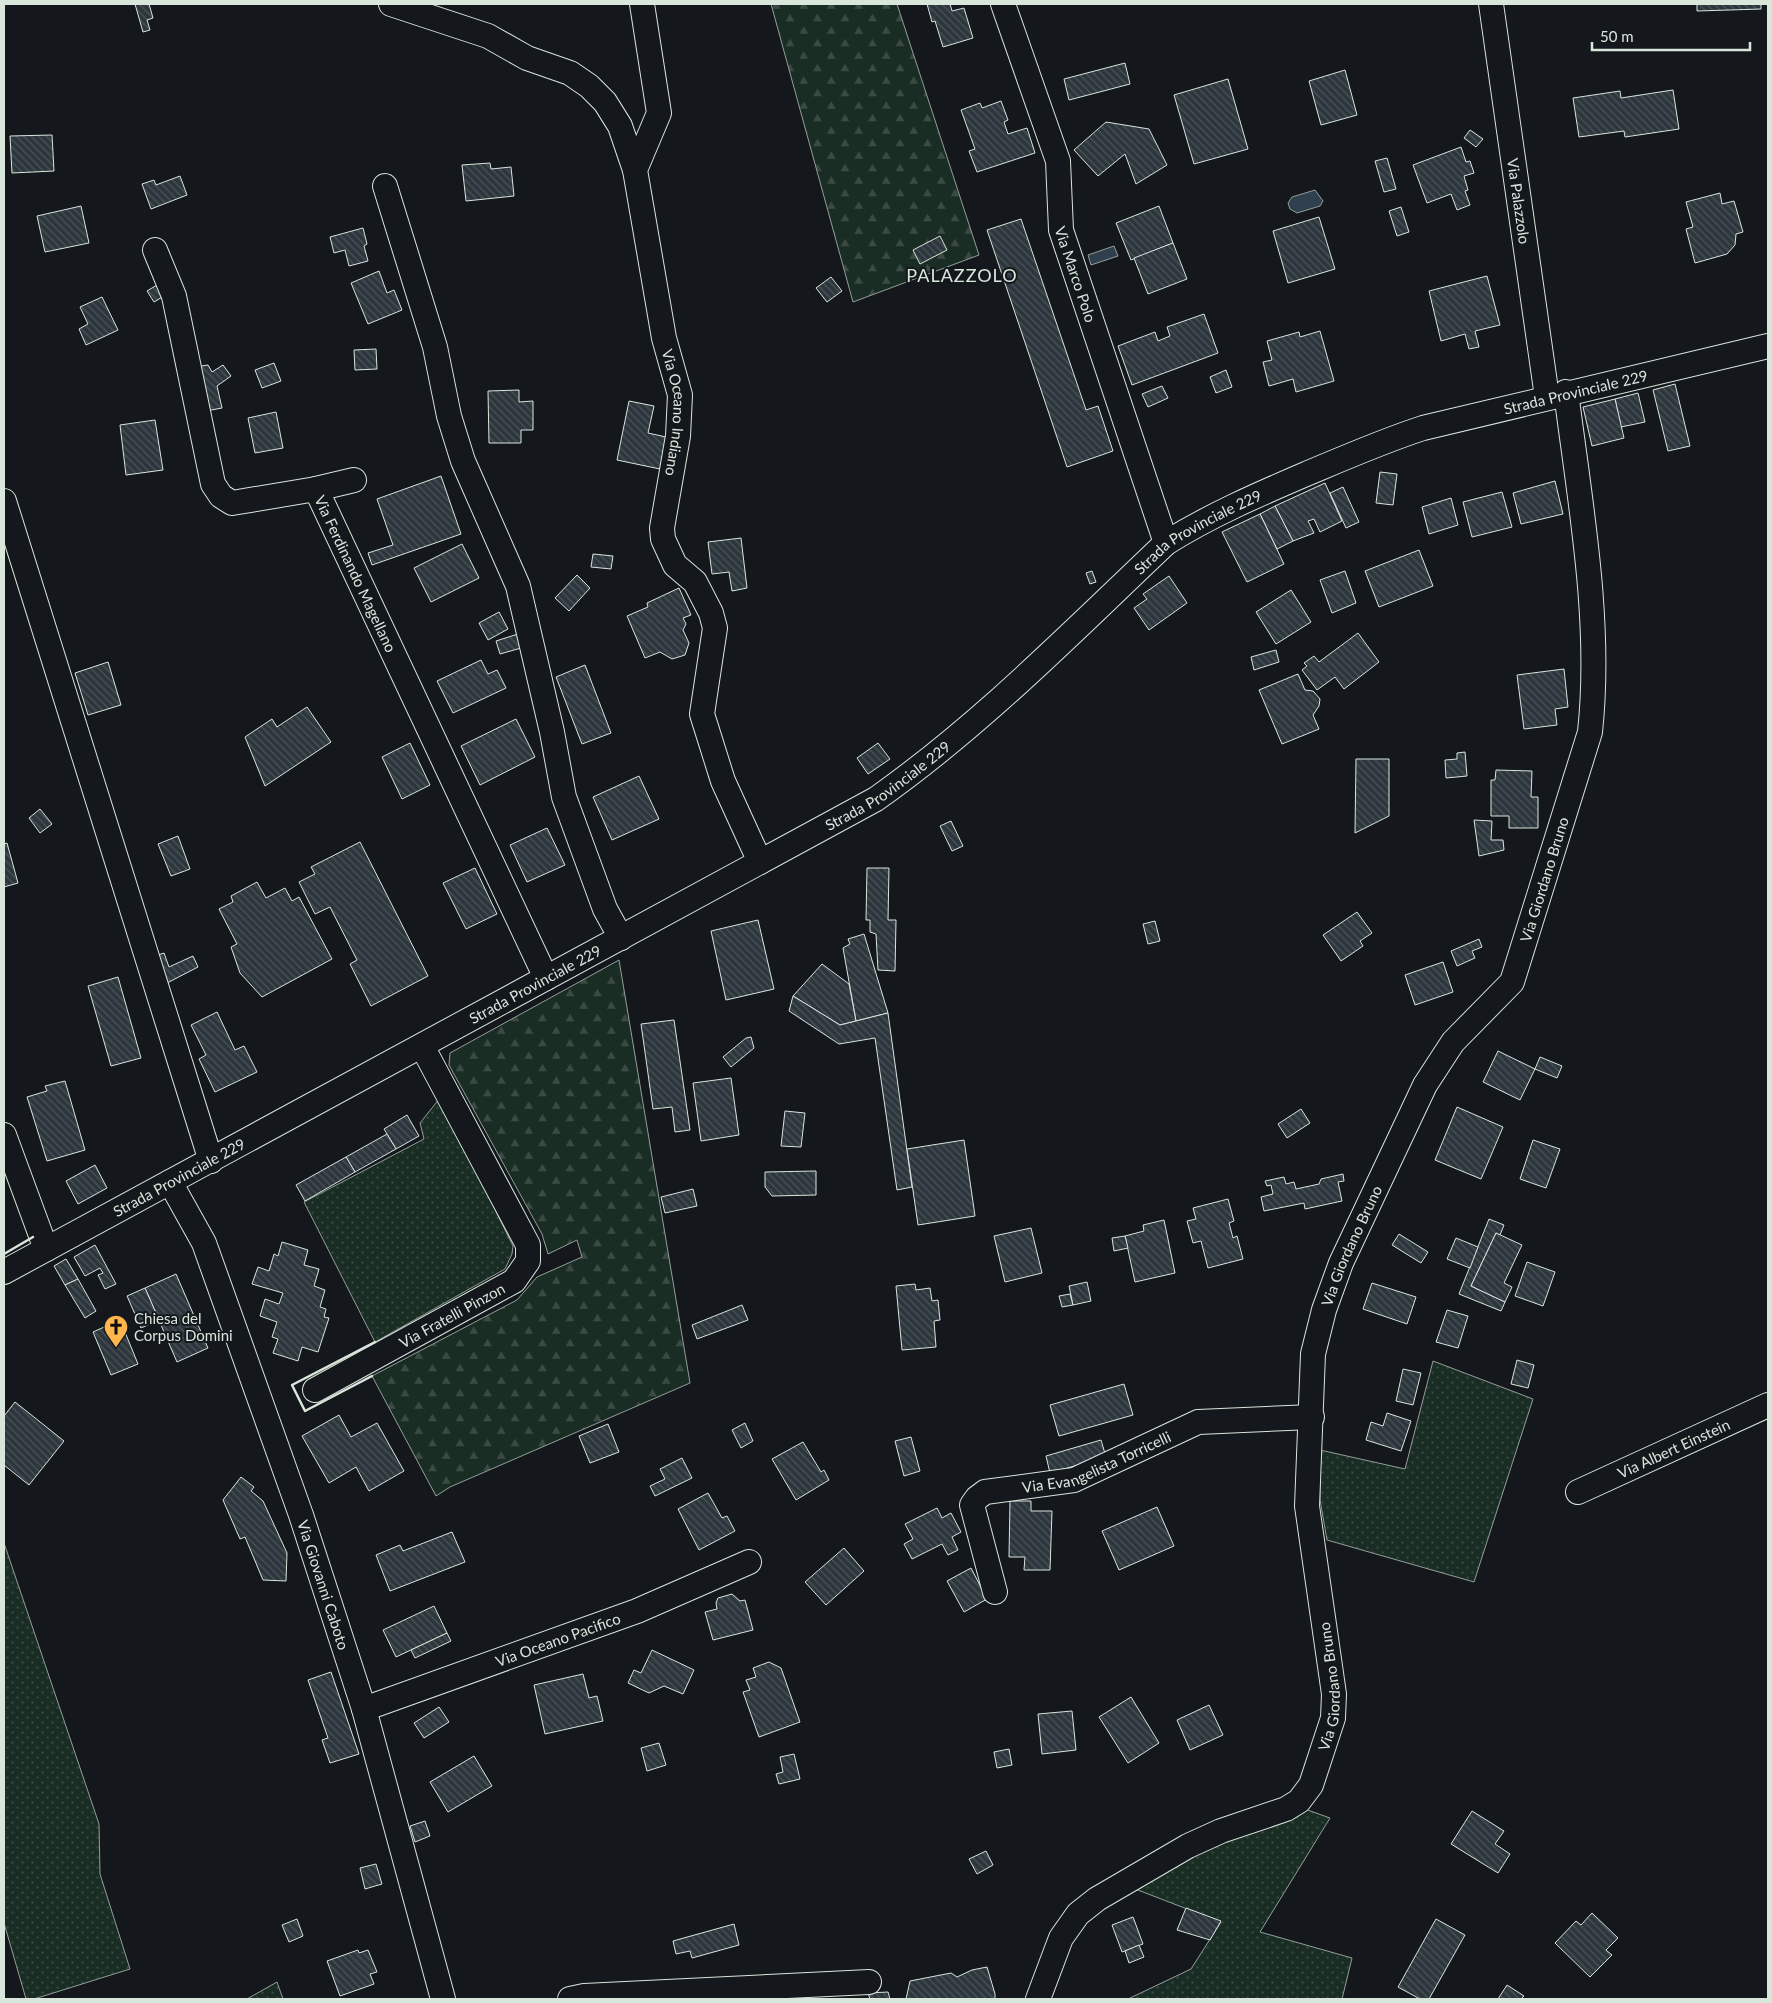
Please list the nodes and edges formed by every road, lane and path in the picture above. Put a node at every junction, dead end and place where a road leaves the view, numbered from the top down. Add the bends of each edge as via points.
1 (391, 4) edge
2 (642, 4) edge
3 (1003, 4) edge
4 (1491, 4) edge
5 (635, 170) junction
6 (385, 186) dead end
7 (155, 250) dead end
8 (1768, 346) edge
9 (1557, 394) junction
10 (354, 480) dead end
11 (316, 489) junction
12 (4, 501) edge
13 (1166, 543) junction
14 (760, 862) junction
15 (621, 938) junction
16 (546, 978) junction
17 (422, 1046) junction
18 (4, 1135) edge
19 (211, 1161) junction
20 (170, 1182) junction
21 (46, 1249) junction
22 (4, 1272) edge
23 (315, 1390) dead end
24 (1768, 1404) edge
25 (1312, 1417) junction
26 (1578, 1492) dead end
27 (749, 1562) dead end
28 (995, 1592) dead end
29 (364, 1709) junction
30 (870, 1982) dead end
31 (443, 1999) edge
32 (570, 1999) edge
33 (1038, 1999) edge

1 - 5 street, Via Oceano Indiano via 488,36 527,58 570,73 605,102 620,126
2 - 5 street via 660,113
3 - 13 street, Via Marco Polo via 1058,161 1062,230
4 - 9 street, Via Palazzolo
5 - 14 street, Via Oceano Indiano via 664,338 680,395 678,436 662,528 663,539 675,565 695,582 712,613 715,628 702,714 723,781
6 - 15 street via 435,347 449,416 463,461 518,586 564,797 605,909
7 - 11 street, Via Ferdinando Magellano via 174,296 213,484 221,496 232,503
8 - 9 street, Strada Provinciale 229
9 - 13 street, Strada Provinciale 229 via 1385,440 1232,506
9 - 25 street, Via Giordano Bruno via 1589,573 1594,698 1590,732 1512,982 1454,1042 1425,1085 1341,1263 1313,1354
10 - 11 street
11 - 16 street, Via Ferdinando Magellano
12 - 19 street
13 - 14 street, Strada Provinciale 229 via 971,726 922,766 876,799
14 - 15 street, Strada Provinciale 229
15 - 16 street, Strada Provinciale 229
16 - 17 street, Strada Provinciale 229
17 - 19 street, Strada Provinciale 229
17 - 23 street, Via Fratelli Pinzon via 528,1245 528,1261 514,1281
18 - 21 street
19 - 20 street, Strada Provinciale 229
20 - 21 street, Strada Provinciale 229
20 - 29 street, Via Giovanni Caboto via 204,1243 301,1515
21 - 22 street, Strada Provinciale 229
24 - 26 street, Via Albert Einstein
25 - 28 street, Via Evangelista Torricelli via 1198,1422 1074,1480 985,1492 972,1505
25 - 33 street, Via Giordano Bruno via 1307,1506 1334,1694 1333,1718 1311,1785 1299,1801 1286,1809 1188,1846 1097,1899 1078,1914 1061,1938
27 - 29 street, Via Oceano Pacifico via 637,1611
29 - 31 street, Via Giovanni Caboto
30 - 32 street

